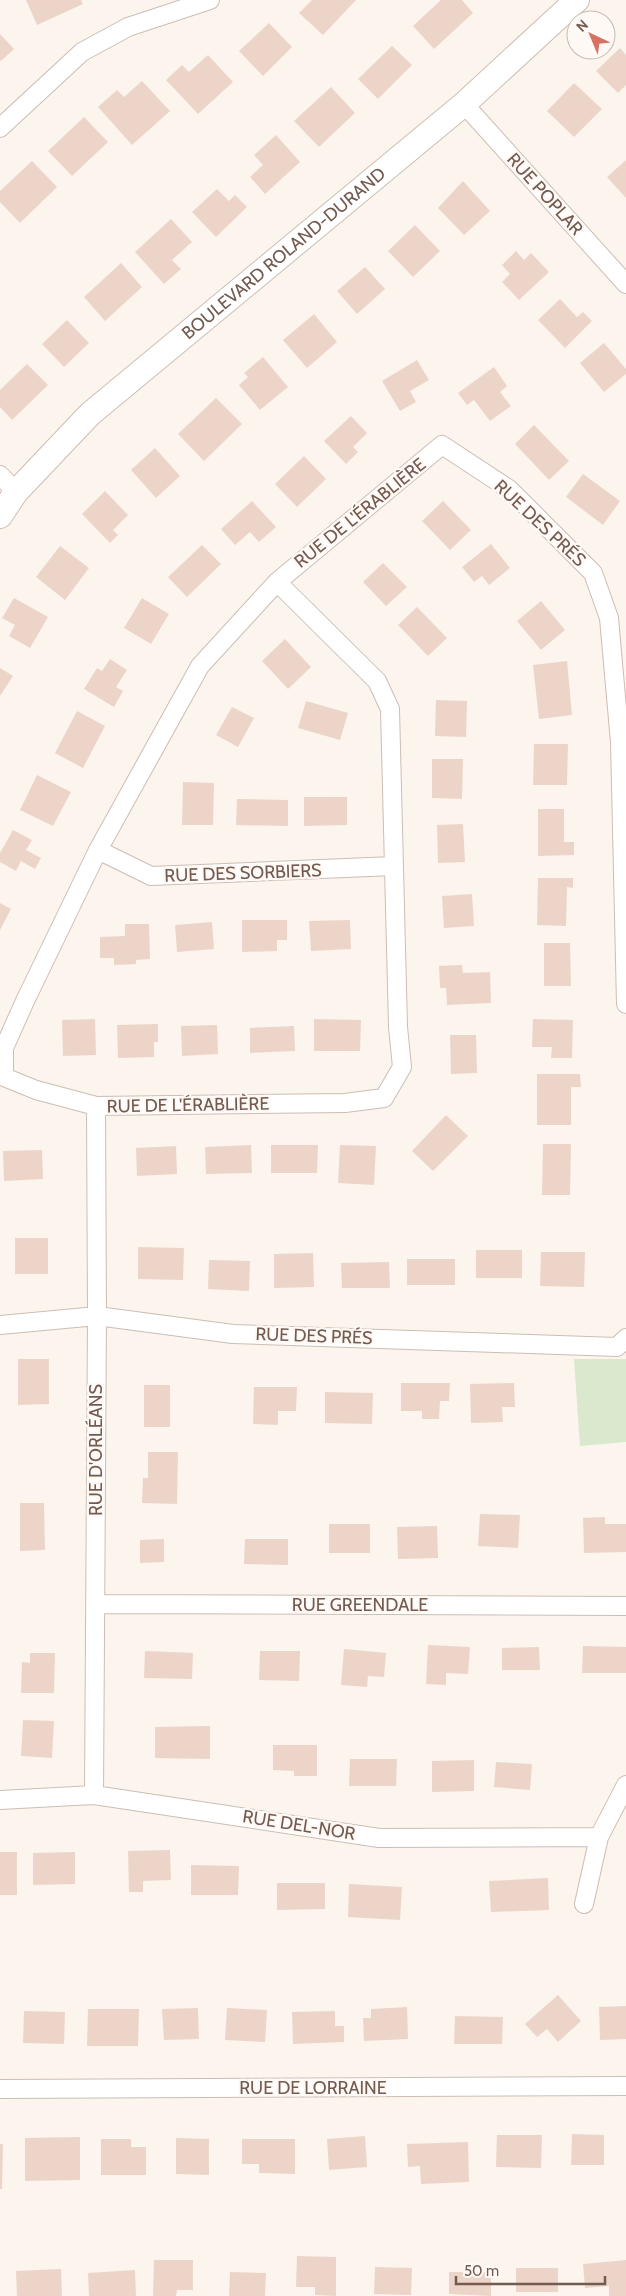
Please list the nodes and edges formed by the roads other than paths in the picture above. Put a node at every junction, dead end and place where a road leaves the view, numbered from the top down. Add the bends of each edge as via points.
1 (210, 0) edge
2 (577, 0) edge
3 (464, 104) junction
4 (0, 128) edge
5 (626, 284) edge
6 (442, 446) joint
7 (0, 475) edge
8 (16, 492) junction
9 (0, 516) edge
10 (277, 582) junction
11 (623, 742) edge
12 (98, 850) junction
13 (394, 866) junction
14 (626, 1004) edge
15 (96, 1106) junction
16 (97, 1316) junction
17 (0, 1325) edge
18 (626, 1338) edge
19 (95, 1604) junction
20 (626, 1606) edge
21 (626, 1785) edge
22 (94, 1795) junction
23 (0, 1800) edge
24 (599, 1837) junction
25 (584, 1904) dead end
26 (626, 2086) edge
27 (0, 2089) edge

1 - 4 street via 128,27 82,52
2 - 3 street, BOULEVARD ROLAND-DURAND
3 - 5 street, RUE POPLAR
3 - 8 street, BOULEVARD ROLAND-DURAND via 90,414
6 - 10 street, RUE DE L'ÉRABLIÈRE
6 - 11 street, RUE DES PRÉS via 509,489 593,573 609,618
7 - 8 street
8 - 9 street, BOULEVARD ROLAND-DURAND
10 - 12 street, RUE DE L'ÉRABLIÈRE via 200,666
10 - 13 street, RUE DE L'ÉRABLIÈRE via 377,680 390,709
11 - 14 street, RUE DES PRÉS
12 - 13 street, RUE DES SORBIERS via 151,876
12 - 15 street, RUE DE L'ÉRABLIÈRE via 4,1048 4,1077 36,1090
13 - 15 street, RUE DE L'ÉRABLIÈRE via 402,1067 384,1098 345,1103
15 - 16 street, RUE D'ORLÉANS
16 - 17 street, RUE DES PRÉS
16 - 18 street, RUE DES PRÉS via 233,1334 617,1347
16 - 19 street, RUE D'ORLÉANS
19 - 20 street, RUE GREENDALE
19 - 22 street, RUE D'ORLÉANS
21 - 24 street
22 - 23 street, RUE DEL-NOR
22 - 24 street, RUE DEL-NOR via 379,1838
24 - 25 street
26 - 27 street, RUE DE LORRAINE

